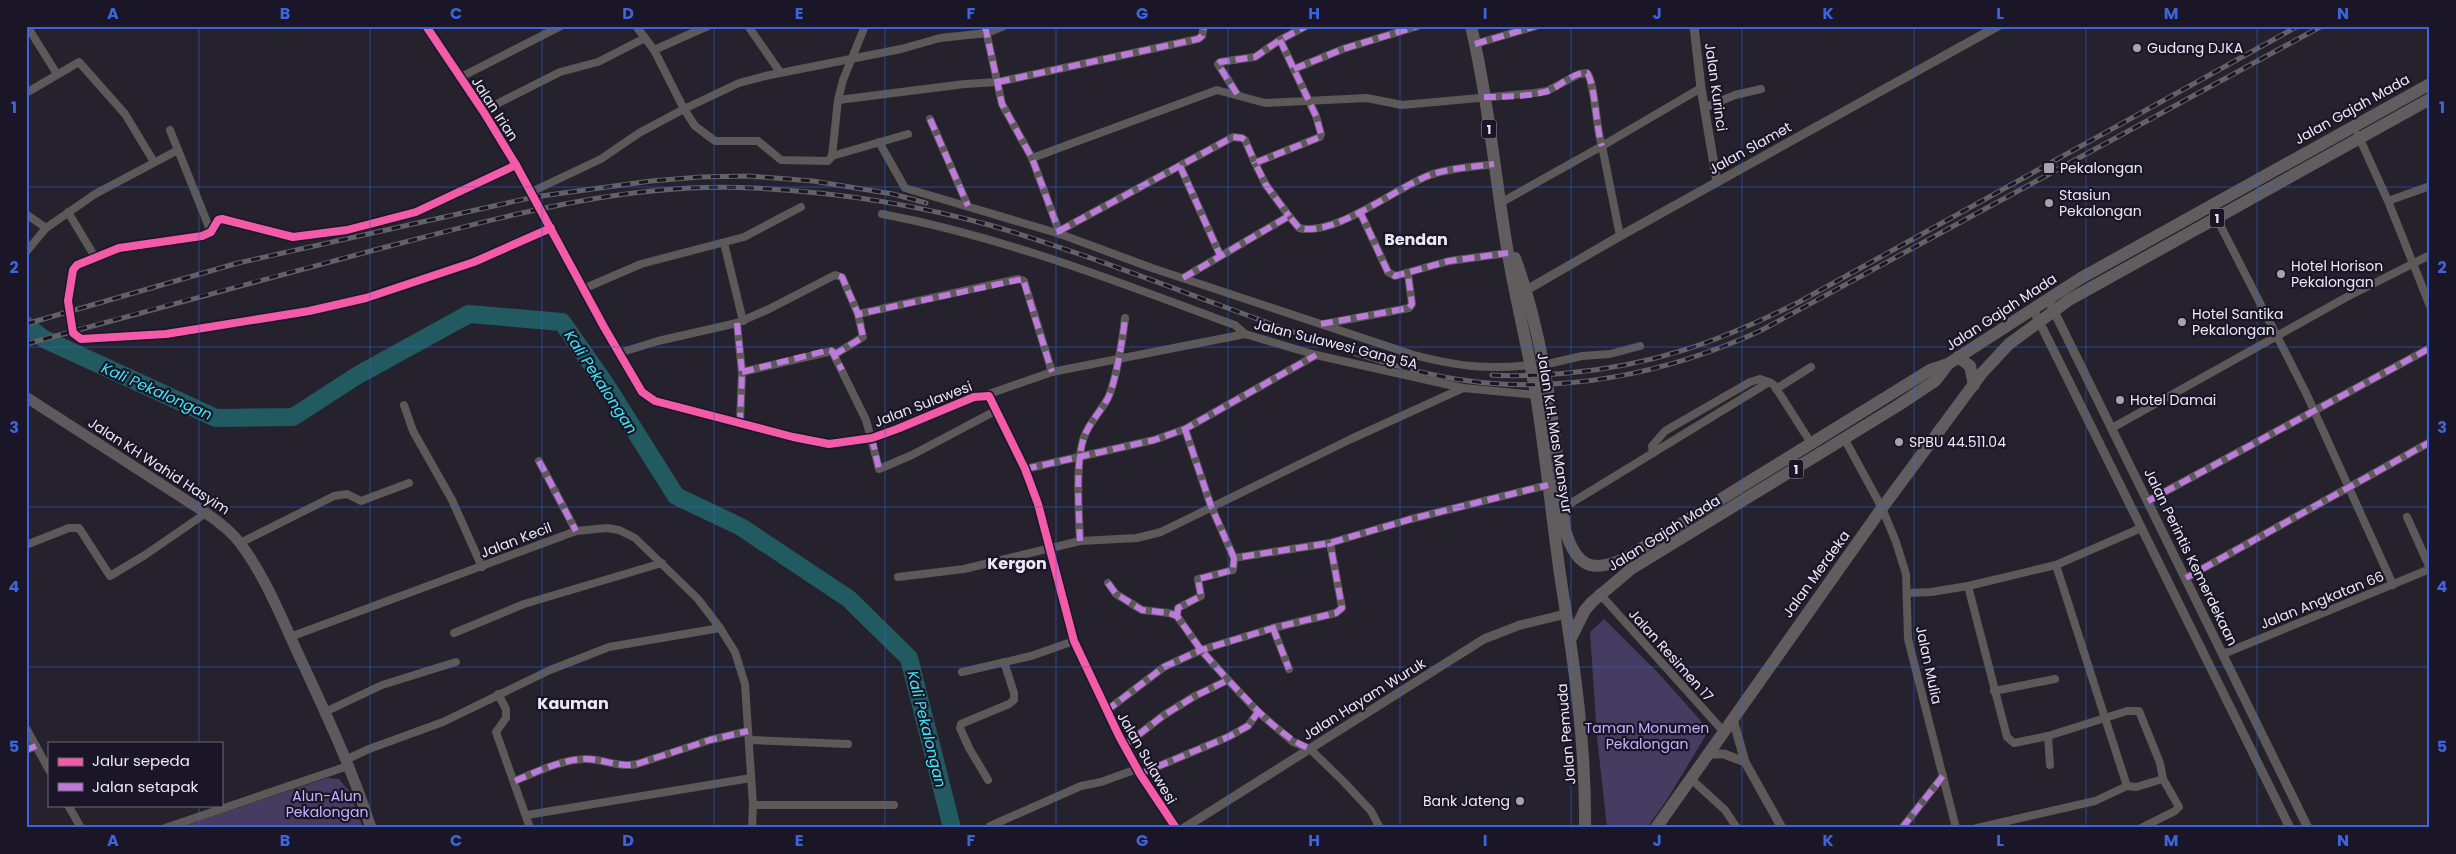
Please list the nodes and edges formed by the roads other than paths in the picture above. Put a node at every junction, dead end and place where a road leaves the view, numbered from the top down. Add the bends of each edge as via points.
1 (27, 26) edge
2 (426, 26) edge
3 (561, 26) edge
4 (636, 26) edge
5 (708, 26) edge
6 (748, 26) edge
7 (865, 26) edge
8 (1004, 26) edge
9 (1204, 26) edge
10 (1306, 26) edge
11 (1418, 26) edge
12 (1471, 26) edge
13 (1536, 26) edge
14 (1694, 26) edge
15 (1998, 26) edge
16 (986, 29) edge
17 (645, 38) junction
18 (1280, 40) junction
19 (1475, 44) junction
20 (654, 50) junction
21 (852, 57) junction
22 (1294, 68) junction
23 (780, 72) junction
24 (57, 74) junction
25 (460, 78) junction
26 (998, 82) junction
27 (2430, 84) edge
28 (1701, 88) junction
29 (1761, 89) dead end
30 (27, 91) edge
31 (1237, 94) junction
32 (1484, 97) junction
33 (2430, 99) edge
34 (838, 100) junction
35 (1309, 100) junction
36 (1704, 108) junction
37 (684, 109) junction
38 (484, 111) junction
39 (930, 119) dead end
40 (2354, 125) junction
41 (170, 130) dead end
42 (908, 134) dead end
43 (2360, 138) junction
44 (879, 142) junction
45 (1602, 146) junction
46 (178, 150) junction
47 (832, 156) junction
48 (1032, 158) junction
49 (154, 162) junction
50 (1255, 163) junction
51 (1494, 164) junction
52 (516, 165) junction
53 (1180, 166) junction
54 (1716, 182) junction
55 (2430, 186) edge
56 (531, 192) junction
57 (2388, 201) junction
58 (1502, 202) junction
59 (968, 206) junction
60 (2210, 206) junction
61 (540, 207) joint
62 (801, 207) dead end
63 (68, 212) junction
64 (1360, 212) junction
65 (26, 214) edge
66 (882, 214) dead end
67 (1289, 216) junction
68 (2217, 218) junction
69 (46, 228) junction
70 (552, 228) junction
71 (211, 232) junction
72 (1059, 232) junction
73 (1506, 232) junction
74 (1620, 236) junction
75 (724, 243) junction
76 (26, 252) edge
77 (1508, 253) junction
78 (1220, 255) junction
79 (2430, 255) edge
80 (95, 257) junction
81 (2413, 264) junction
82 (1408, 274) junction
83 (1183, 278) junction
84 (584, 288) junction
85 (1521, 293) junction
86 (2051, 304) junction
87 (2430, 306) edge
88 (858, 314) junction
89 (2036, 314) junction
90 (1125, 318) dead end
91 (740, 322) junction
92 (1322, 324) junction
93 (1245, 334) junction
94 (2275, 336) junction
95 (2008, 344) joint
96 (1640, 346) dead end
97 (2430, 348) edge
98 (619, 353) junction
99 (834, 355) junction
100 (1316, 355) junction
101 (1958, 357) junction
102 (1118, 358) junction
103 (1948, 364) junction
104 (1536, 365) junction
105 (1811, 367) dead end
106 (742, 372) junction
107 (1052, 372) junction
108 (1769, 382) junction
109 (1974, 385) junction
110 (1463, 388) junction
111 (1776, 389) junction
112 (986, 395) junction
113 (1536, 395) junction
114 (26, 397) edge
115 (404, 406) dead end
116 (997, 410) junction
117 (2314, 412) junction
118 (740, 423) junction
119 (2112, 428) junction
120 (1185, 429) junction
121 (872, 438) junction
122 (1844, 438) junction
123 (2430, 442) edge
124 (1811, 443) junction
125 (1653, 453) junction
126 (1081, 457) junction
127 (539, 460) dead end
128 (1025, 469) junction
129 (409, 483) dead end
130 (1548, 485) junction
131 (2349, 486) junction
132 (2148, 501) junction
133 (1211, 506) junction
134 (1563, 508) junction
135 (1882, 508) junction
136 (206, 513) junction
137 (2406, 517) dead end
138 (2141, 528) junction
139 (576, 531) junction
140 (1080, 541) junction
141 (1330, 542) junction
142 (240, 543) junction
143 (26, 545) edge
144 (1654, 547) junction
145 (1048, 549) junction
146 (1234, 558) junction
147 (662, 563) junction
148 (2056, 564) junction
149 (482, 567) junction
150 (2430, 569) edge
151 (898, 577) dead end
152 (2186, 578) junction
153 (1108, 583) dead end
154 (2393, 585) junction
155 (1968, 586) junction
156 (1907, 593) junction
157 (1600, 594) junction
158 (1566, 614) junction
159 (1177, 616) junction
160 (720, 628) junction
161 (1273, 628) junction
162 (454, 633) dead end
163 (290, 637) junction
164 (1571, 638) junction
165 (1074, 641) junction
166 (1202, 650) junction
167 (2223, 654) junction
168 (456, 662) dead end
169 (1004, 662) junction
170 (1289, 669) dead end
171 (962, 672) dead end
172 (2054, 678) dead end
173 (1228, 680) junction
174 (1994, 691) junction
175 (498, 694) junction
176 (1106, 711) junction
177 (325, 712) junction
178 (1258, 712) junction
179 (2104, 718) junction
180 (1733, 719) junction
181 (26, 728) edge
182 (1724, 732) junction
183 (748, 736) junction
184 (2048, 736) junction
185 (848, 744) dead end
186 (36, 746) junction
187 (1124, 746) junction
188 (1310, 749) junction
189 (26, 750) edge
190 (1708, 754) junction
191 (1745, 762) junction
192 (346, 763) junction
193 (2050, 765) dead end
194 (48, 768) edge
195 (1138, 772) junction
196 (1943, 776) junction
197 (751, 778) junction
198 (1691, 779) junction
199 (2164, 779) junction
200 (988, 780) dead end
201 (515, 781) junction
202 (2127, 786) junction
203 (753, 805) junction
204 (894, 805) dead end
205 (69, 806) edge
206 (527, 815) junction
207 (990, 826) dead end
208 (81, 828) edge
209 (165, 828) edge
210 (371, 828) edge
211 (530, 828) edge
212 (752, 828) edge
213 (1176, 828) edge
214 (1184, 828) edge
215 (1380, 828) edge
216 (1585, 828) edge
217 (1656, 828) edge
218 (1737, 828) edge
219 (1782, 828) edge
220 (1902, 828) edge
221 (1956, 828) edge
222 (1976, 828) edge
223 (2141, 828) edge
224 (2290, 828) edge
225 (2308, 828) edge

1 - 24 street
2 - 25 street, Jalan Irian
3 - 25 street
4 - 17 street
5 - 20 street
6 - 23 street
7 - 21 street
8 - 16 street
9 - 26 street via 1198,39
10 - 18 street
11 - 22 street via 1342,49
12 - 19 highway, Jalan K.H. Mas Mansyur / 1
13 - 19 street
14 - 28 street, Jalan Kurinci
15 - 54 street, Jalan Slamet
16 - 21 street via 901,50
16 - 26 street
17 - 20 street
17 - 38 street via 598,62 560,72
18 - 22 street
18 - 31 street via 1255,57 1218,64
19 - 32 highway, Jalan K.H. Mas Mansyur / 1
20 - 37 street
21 - 23 street
21 - 34 street
22 - 35 street
23 - 37 street via 739,83
24 - 30 street
24 - 49 street via 79,62 125,114
25 - 38 street, Jalan Irian
26 - 34 street
26 - 48 street via 1002,104
27 - 40 highway, Jalan Gajah Mada / 1
28 - 36 street, Jalan Kurinci
28 - 45 street
29 - 36 street via 1735,95
31 - 35 street via 1265,103
31 - 48 street via 1217,90 1200,94
32 - 35 street via 1402,105 1367,98
32 - 45 street via 1547,91 1587,73 1592,80
32 - 51 highway, Jalan K.H. Mas Mansyur / 1
33 - 43 highway, Jalan Gajah Mada / 1
34 - 47 street
35 - 50 street via 1320,137
36 - 54 street, Jalan Kurinci
37 - 47 street via 695,126 718,142 758,141 786,161 826,161
37 - 56 street via 639,133 601,159
38 - 52 street, Jalan Irian
39 - 59 street
40 - 43 street
40 - 60 highway, Jalan Gajah Mada / 1
41 - 46 street
42 - 44 street
43 - 57 street
43 - 68 highway, Jalan Gajah Mada / 1
44 - 47 street
44 - 59 street via 905,188
45 - 58 street
45 - 74 street
46 - 49 street
46 - 71 street
48 - 72 street
49 - 63 street
50 - 53 street via 1245,140 1233,137
50 - 67 street via 1266,185
51 - 58 highway, Jalan K.H. Mas Mansyur / 1
51 - 64 street via 1429,176
52 - 56 street, Jalan Irian
52 - 71 street via 416,212 380,223 293,237 222,219
53 - 72 street
53 - 78 street
54 - 74 street, Jalan Slamet
55 - 57 street
56 - 61 street, Jalan Irian
57 - 81 street
58 - 73 highway, Jalan K.H. Mas Mansyur / 1
59 - 72 street
60 - 68 street
60 - 86 highway, Jalan Gajah Mada / 1
61 - 70 street, Jalan Sulawesi
62 - 75 street via 764,228
63 - 69 street
63 - 80 street
64 - 67 street via 1306,230 1296,226
64 - 82 street via 1388,272 1395,276
65 - 69 street
66 - 93 street via 978,235 1047,256 1218,319
67 - 78 street
68 - 86 highway, Jalan Gajah Mada / 1
68 - 94 street
69 - 76 street
70 - 80 street via 474,262 366,298 166,334 81,339 73,334 68,301 73,270
70 - 84 street, Jalan Sulawesi
71 - 80 street via 119,248
72 - 83 street
73 - 77 highway, Jalan K.H. Mas Mansyur / 1
73 - 85 highway, Jalan K.H. Mas Mansyur / 1
74 - 85 street, Jalan Slamet
75 - 84 street via 641,264
75 - 91 street
77 - 82 street via 1449,261
77 - 85 highway, Jalan K.H. Mas Mansyur / 1
78 - 83 street
79 - 81 street
81 - 87 street
81 - 94 street
82 - 92 street via 1412,304 1409,308
83 - 92 street
84 - 98 street, Jalan Sulawesi
85 - 104 highway, Jalan K.H. Mas Mansyur / 1
86 - 89 highway, Jalan Gajah Mada / 1
86 - 119 street, Jalan Perintis Kemerdekaan
88 - 91 street via 842,277 835,275
88 - 99 street via 863,337
88 - 107 street via 1023,279
89 - 95 highway, Jalan Gajah Mada / 1
89 - 101 highway, Jalan Gajah Mada / 1
89 - 138 street
90 - 102 street
91 - 98 street
91 - 106 street
92 - 104 street via 1442,363 1480,368
93 - 100 street, Jalan Sulawesi Gang 5A
93 - 102 street, Jalan Sulawesi Gang 5A
94 - 117 street
94 - 119 street
95 - 109 highway, Jalan Merdeka / 1
96 - 104 street
97 - 117 street
98 - 118 street, Jalan Sulawesi via 642,392 655,401
99 - 106 street via 829,350
99 - 121 street
100 - 110 street, Jalan Sulawesi Gang 5A
100 - 120 street
101 - 103 highway, Jalan Gajah Mada / 1
101 - 109 highway via 1970,366
102 - 107 street, Jalan Sulawesi Gang 5A
102 - 126 street via 1109,396 1084,436
103 - 122 highway, Jalan Gajah Mada / 1 via 1935,381
103 - 124 highway, 1 via 1930,370
104 - 113 highway, Jalan K.H. Mas Mansyur / 1
104 - 134 highway, Jalan K.H. Mas Mansyur / 1
105 - 111 street
106 - 118 street
107 - 112 street, Jalan Sulawesi Gang 5A
108 - 111 street
108 - 125 street
108 - 125 street via 1760,379 1750,382 1666,431 1655,440
109 - 135 highway, Jalan Merdeka / 1
110 - 113 street, Jalan Sulawesi Gang 5A
110 - 133 street
111 - 124 street
112 - 116 street, Jalan Sulawesi
112 - 121 street, Jalan Sulawesi via 974,396
113 - 130 highway, Jalan K.H. Mas Mansyur / 1
114 - 136 main road, Jalan KH Wahid Hasyim
115 - 149 street via 412,431 452,500
116 - 121 street via 879,469
116 - 128 street, Jalan Sulawesi
117 - 131 street
117 - 132 street
118 - 121 street, Jalan Sulawesi via 829,444
119 - 132 street, Jalan Perintis Kemerdekaan
120 - 126 street via 1154,440
120 - 133 street
122 - 135 street, Jalan Mulia
122 - 144 highway, Jalan Gajah Mada / 1
123 - 131 street
124 - 144 highway, 1
125 - 134 street
126 - 128 street
126 - 140 street
127 - 139 street
128 - 145 street, Jalan Sulawesi via 1038,504
129 - 142 street via 361,501 347,494 334,496
130 - 141 street
130 - 158 highway, Jalan K.H. Mas Mansyur / 1
131 - 152 street
131 - 154 street
132 - 152 street, Jalan Perintis Kemerdekaan
133 - 140 street via 1150,536
133 - 146 street
134 - 144 highway, Jalan K.H. Mas Mansyur / 1 via 1568,540 1583,562 1607,566
135 - 156 street, Jalan Mulia via 1899,550
135 - 180 highway, Jalan Merdeka / 1
136 - 142 main road, Jalan KH Wahid Hasyim
136 - 143 street via 110,576 79,528 69,528
137 - 150 street
138 - 148 street
138 - 224 street
139 - 147 street, Jalan Kecil via 596,528 620,530 635,538
139 - 149 street, Jalan Kecil
140 - 145 street
141 - 146 street
141 - 161 street via 1342,608 1336,613
142 - 163 main road, Jalan KH Wahid Hasyim via 272,597
144 - 157 highway, Jalan Gajah Mada / 1
145 - 151 street via 964,569
145 - 165 street, Jalan Sulawesi
146 - 159 street via 1233,570 1198,579 1201,596 1178,608
147 - 160 street, Jalan Kecil via 698,599
147 - 162 street via 524,604
148 - 155 street
148 - 179 street
149 - 163 street, Jalan Kecil
150 - 154 street, Jalan Angkatan 66
152 - 167 street, Jalan Perintis Kemerdekaan
153 - 159 street via 1116,594 1142,610
154 - 167 street, Jalan Angkatan 66
155 - 156 street
155 - 174 street
156 - 196 street, Jalan Mulia via 1908,639
157 - 164 highway, Jalan Gajah Mada / 1 via 1585,610
157 - 182 street, Jalan Resimen 17
158 - 164 highway, Jalan K.H. Mas Mansyur / 1
158 - 188 street, Jalan Hayam Wuruk via 1520,624 1484,639
159 - 166 street
160 - 175 street via 609,647
160 - 183 street, Jalan Kecil via 735,652 745,684
161 - 166 street
161 - 170 street
163 - 177 main road, Jalan KH Wahid Hasyim
164 - 216 highway, Jalan Pemuda / 1 via 1583,743
165 - 169 street
165 - 176 street, Jalan Sulawesi
166 - 173 street
166 - 176 street via 1164,667
167 - 225 street, Jalan Perintis Kemerdekaan
168 - 177 street via 382,685
169 - 171 street
169 - 200 street via 1014,700 961,724 960,728
172 - 174 street
173 - 178 street
173 - 187 street via 1164,715
174 - 184 street via 2010,741 2014,743
175 - 192 street via 444,722 369,749
175 - 201 street via 506,709 506,718 496,732
176 - 187 street, Jalan Sulawesi
177 - 192 main road, Jalan KH Wahid Hasyim
178 - 188 street via 1294,742
178 - 195 street via 1248,726 1228,737
179 - 184 street
179 - 199 street via 2139,711
179 - 202 street
180 - 182 highway, Jalan Merdeka / 1
180 - 191 street
181 - 186 street
182 - 190 highway, Jalan Merdeka / 1
183 - 185 street
183 - 197 street, Jalan Kecil
183 - 201 street via 710,740 628,766 585,759 544,769
184 - 193 street
186 - 189 street
186 - 194 street
187 - 195 street, Jalan Sulawesi
188 - 214 street, Jalan Hayam Wuruk
188 - 215 street via 1371,811
190 - 191 street via 1724,754
190 - 198 highway, Jalan Merdeka / 1
191 - 219 street
192 - 209 street
192 - 210 main road, Jalan KH Wahid Hasyim
195 - 207 street via 1081,786
195 - 213 street, Jalan Sulawesi
196 - 220 street
196 - 221 street, Jalan Mulia
197 - 203 street, Jalan Kecil
197 - 206 street
198 - 217 highway, Jalan Merdeka / 1
198 - 218 street via 1724,810
199 - 202 street via 2136,787
199 - 223 street via 2178,807
201 - 206 street
202 - 222 street via 2095,801
203 - 204 street
203 - 212 street, Jalan Kecil
205 - 208 street
206 - 211 street

